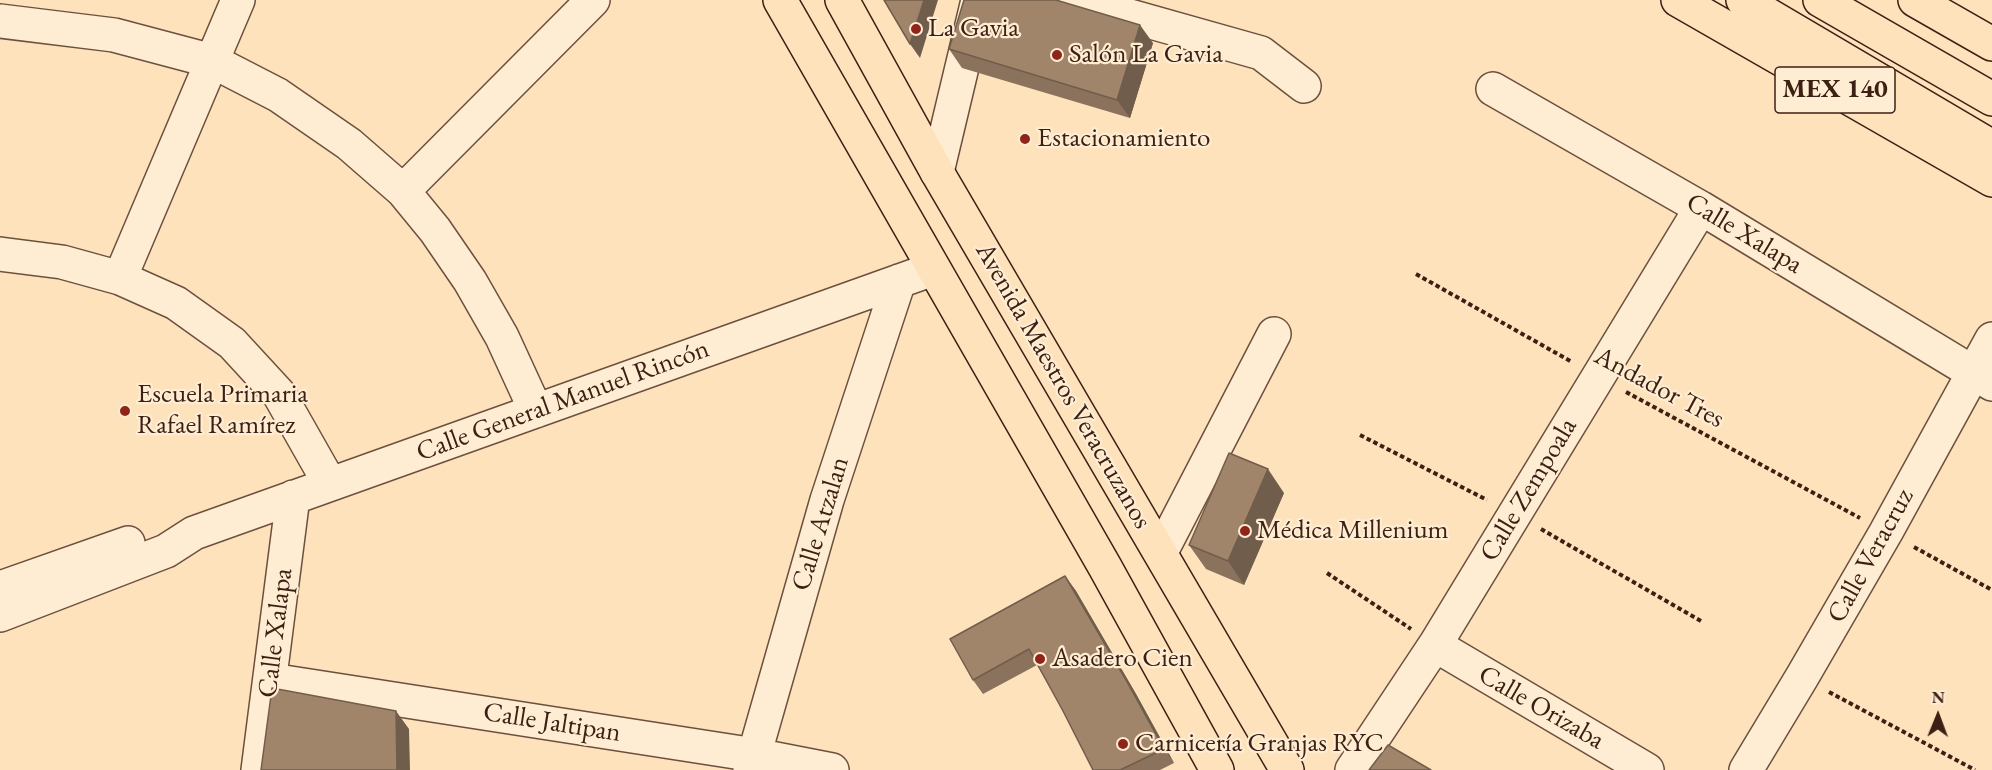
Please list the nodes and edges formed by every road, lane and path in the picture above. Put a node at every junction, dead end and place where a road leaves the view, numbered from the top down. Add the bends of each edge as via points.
1 (238, 0) edge
2 (592, 0) edge
3 (780, 0) edge
4 (842, 0) edge
5 (978, 0) edge
6 (1073, 0) edge
7 (1678, 0) edge
8 (1743, 0) edge
9 (1820, 0) edge
10 (1915, 0) edge
11 (0, 21) edge
12 (1992, 44) edge
13 (212, 61) junction
14 (1304, 86) dead end
15 (1492, 89) dead end
16 (1992, 99) edge
17 (1992, 147) edge
18 (937, 171) junction
19 (1992, 180) edge
20 (403, 191) junction
21 (1701, 208) junction
22 (0, 254) edge
23 (933, 269) junction
24 (1416, 274) dead end
25 (120, 278) junction
26 (900, 281) junction
27 (1274, 334) dead end
28 (1992, 339) edge
29 (1597, 376) junction
30 (1983, 378) edge
31 (536, 411) junction
32 (330, 484) junction
33 (293, 497) junction
34 (1886, 532) junction
35 (194, 533) junction
36 (1161, 552) junction
37 (1327, 573) dead end
38 (0, 588) edge
39 (1992, 590) edge
40 (0, 615) edge
41 (1435, 645) junction
42 (1802, 677) junction
43 (271, 680) junction
44 (753, 762) edge
45 (258, 770) edge
46 (832, 770) edge
47 (1217, 770) edge
48 (1287, 770) edge
49 (1352, 770) edge
50 (1647, 770) edge
51 (1746, 770) edge
52 (1975, 770) edge

1 - 13 street
2 - 20 street
3 - 23 main road, Avenida Maestros Veracruzanos
4 - 18 main road, Avenida Maestros Veracruzanos
5 - 18 street
6 - 14 street via 1261,53
7 - 19 main road, MEX 140
8 - 17 main road, MEX 140
9 - 16 main road, MEX 140
10 - 12 main road
11 - 13 street via 114,35
13 - 20 street via 287,101 349,144
13 - 25 street
15 - 21 street, Calle Xalapa
18 - 36 main road, Avenida Maestros Veracruzanos
20 - 31 street via 470,281 502,337
21 - 29 street, Calle Zempoala
21 - 30 street, Calle Xalapa
22 - 25 street via 62,262
23 - 26 street, Calle General Manuel Rincón
23 - 47 main road, Avenida Maestros Veracruzanos
24 - 29 path, Andador Tres
25 - 32 street via 176,303 232,343 279,394
26 - 31 street, Calle General Manuel Rincón
26 - 44 street, Calle Atzalan via 827,500
27 - 36 street
28 - 30 street, Calle Veracruz
29 - 34 path, Andador Tres
29 - 41 street, Calle Zempoala
30 - 34 street, Calle Veracruz
31 - 32 street, Calle General Manuel Rincón
32 - 33 street, Calle General Manuel Rincón
33 - 35 street, Calle General Manuel Rincón
33 - 43 street, Calle Xalapa
34 - 39 path, Andador Tres
34 - 42 street, Calle Veracruz
35 - 38 street, Calle General Manuel Rincón via 157,532
35 - 40 street, Calle General Manuel Rincón via 166,551
36 - 48 main road, Avenida Maestros Veracruzanos
37 - 41 path
41 - 49 street, Calle Zempoala
41 - 50 street, Calle Orizaba
42 - 51 street, Calle Veracruz
42 - 52 path
43 - 44 street, Calle Jaltipan
43 - 45 street, Calle Xalapa
44 - 46 street, Calle Jaltipan

